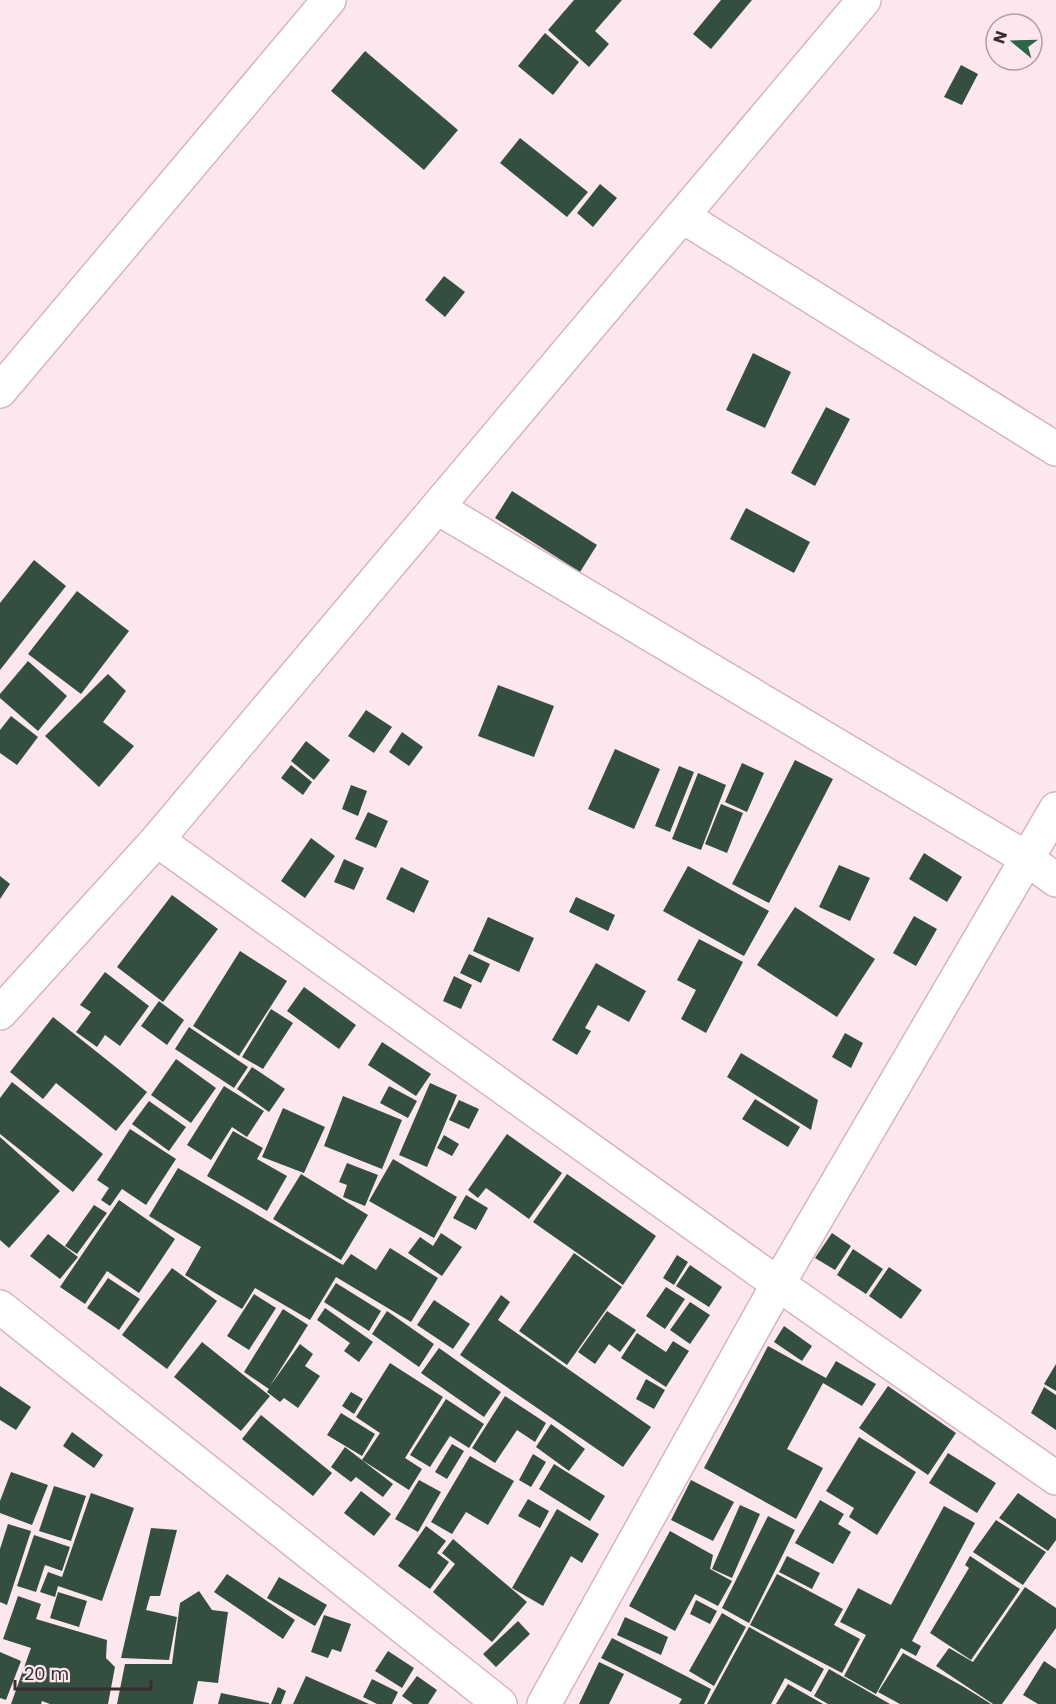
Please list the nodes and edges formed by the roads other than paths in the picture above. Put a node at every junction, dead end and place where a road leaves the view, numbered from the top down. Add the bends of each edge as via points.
1 (329, 0) edge
2 (864, 0) edge
3 (682, 216) junction
4 (0, 391) edge
5 (1056, 449) edge
6 (438, 507) junction
7 (1056, 809) edge
8 (157, 840) junction
9 (1026, 858) junction
10 (1056, 880) edge
11 (0, 1013) edge
12 (778, 1284) junction
13 (0, 1308) edge
14 (1056, 1478) edge
15 (500, 1704) edge
16 (544, 1704) edge

1 - 4 street
2 - 3 street
3 - 5 street
3 - 6 street
6 - 8 street
6 - 9 street
7 - 9 street
8 - 11 street
8 - 12 street
9 - 10 street
9 - 12 street
12 - 14 street
12 - 16 street
13 - 15 street

